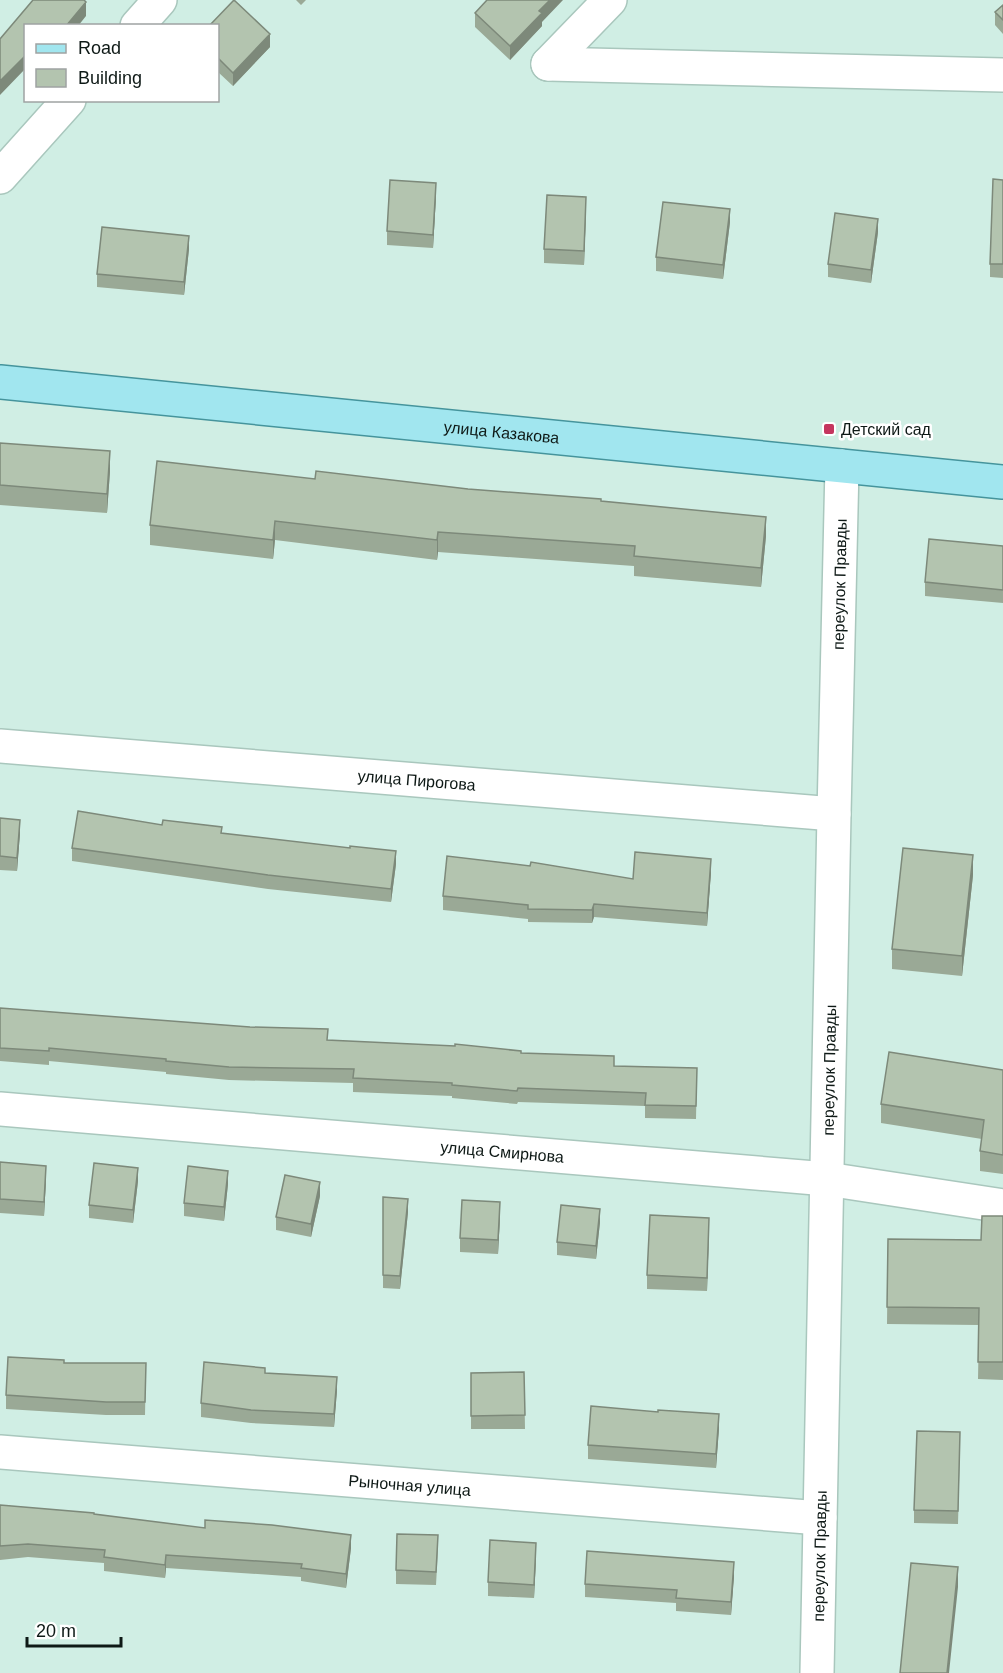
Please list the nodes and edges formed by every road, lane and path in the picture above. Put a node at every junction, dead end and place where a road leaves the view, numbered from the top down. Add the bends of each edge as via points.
1 (160, 0) edge
2 (610, 0) edge
3 (139, 24) edge
4 (1003, 75) edge
5 (67, 102) edge
6 (0, 177) edge
7 (0, 382) edge
8 (842, 466) junction
9 (1003, 482) edge
10 (0, 746) edge
11 (834, 814) junction
12 (0, 1108) edge
13 (827, 1179) junction
14 (1003, 1206) edge
15 (0, 1452) edge
16 (820, 1518) junction
17 (817, 1673) edge

1 - 3 street
2 - 4 street via 548,64
5 - 6 street
7 - 8 main road, улица Казакова
8 - 9 main road, улица Казакова
8 - 11 street, переулок Правды
10 - 11 street, улица Пирогова
11 - 13 street, переулок Правды
12 - 13 street, улица Смирнова
13 - 14 street, улица Смирнова
13 - 16 street, переулок Правды
15 - 16 street, Рыночная улица
16 - 17 street, переулок Правды

